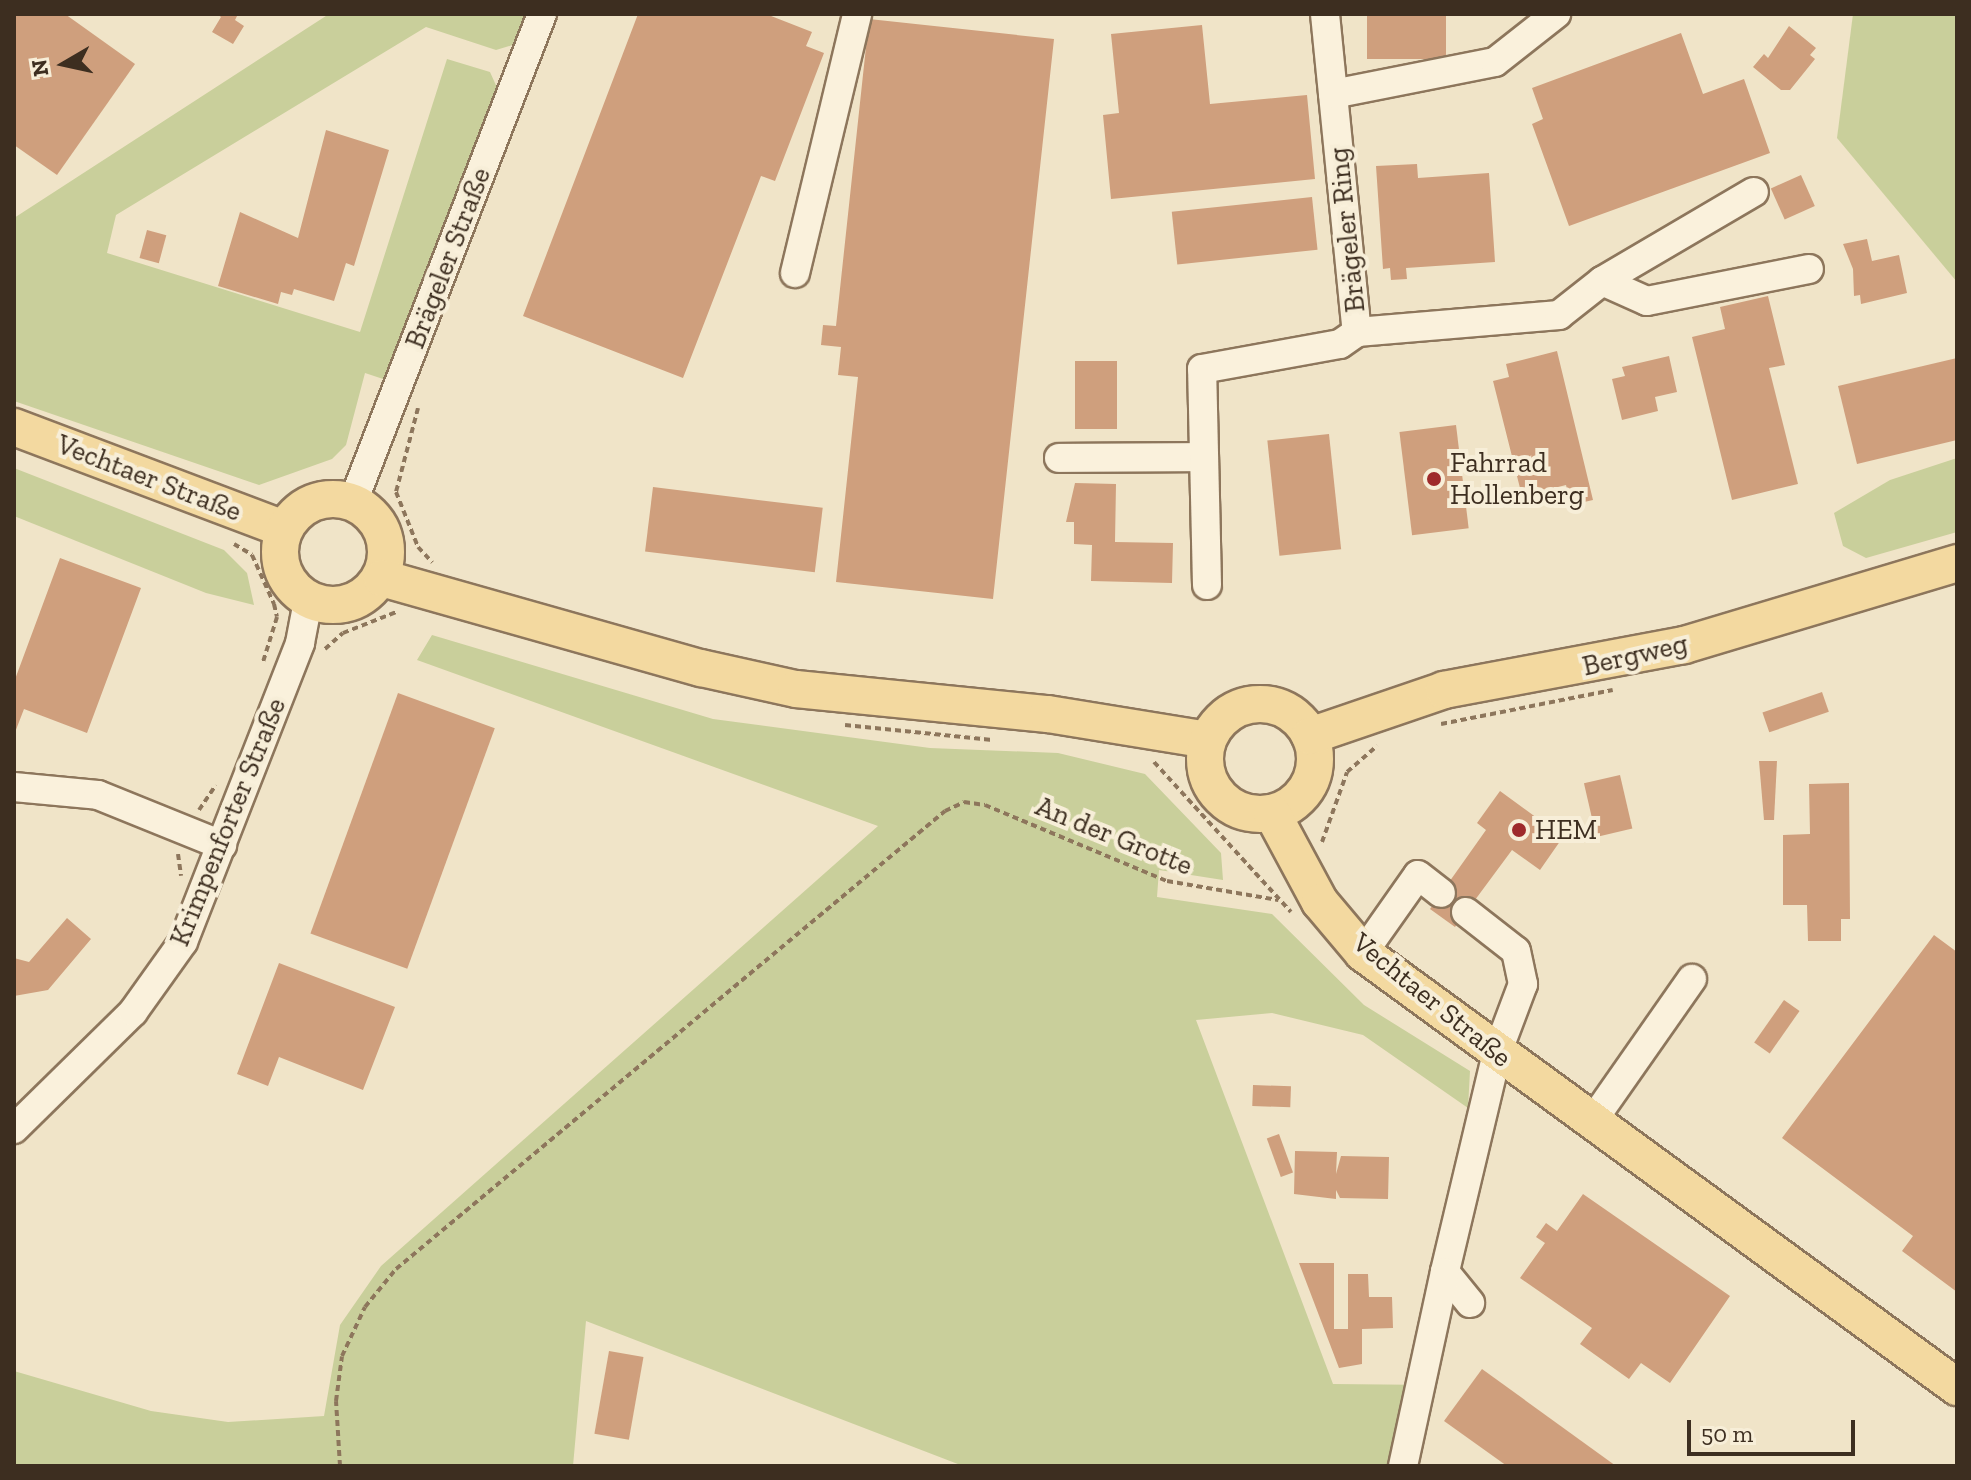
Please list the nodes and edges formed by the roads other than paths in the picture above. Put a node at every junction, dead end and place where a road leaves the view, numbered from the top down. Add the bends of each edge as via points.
1 (542, 14) edge
2 (857, 14) edge
3 (1325, 14) edge
4 (1544, 18) edge
5 (1333, 94) junction
6 (1754, 192) dead end
7 (1809, 269) dead end
8 (795, 273) dead end
9 (1602, 281) junction
10 (1357, 332) junction
11 (14, 427) edge
12 (1203, 457) junction
13 (1059, 458) dead end
14 (353, 502) junction
15 (284, 529) junction
16 (1957, 563) edge
17 (382, 578) junction
18 (1207, 585) dead end
19 (308, 601) junction
20 (1310, 736) junction
21 (1208, 740) junction
22 (14, 787) edge
23 (1272, 813) junction
24 (222, 845) junction
25 (1441, 893) dead end
26 (1466, 912) dead end
27 (1363, 953) junction
28 (1692, 979) dead end
29 (1497, 1053) junction
30 (1591, 1123) junction
31 (14, 1129) edge
32 (1445, 1272) junction
33 (1470, 1303) dead end
34 (1955, 1381) edge
35 (1403, 1466) edge

1 - 14 street, Brägeler Straße
2 - 8 street
3 - 5 street, Brägeler Ring
4 - 5 street via 1495,62
5 - 10 street, Brägeler Ring
6 - 9 street, Brägeler Ring
7 - 9 street via 1647,301
9 - 10 street, Brägeler Ring via 1559,315
10 - 12 street via 1340,344 1202,369
11 - 15 main road, Vechtaer Straße
12 - 13 street
12 - 18 street
14 - 15 main road via 311,503
14 - 17 main road via 383,533
15 - 19 main road via 281,569
16 - 20 main road, Bergweg via 1684,645 1444,690
17 - 19 main road via 350,604
17 - 21 main road via 428,586 658,656 796,689 1048,714
19 - 24 street, Krimpenforter Straße via 300,643
20 - 21 main road via 1289,712 1258,704 1228,714
20 - 23 main road via 1314,768 1309,784 1300,797
21 - 23 main road via 1207,773 1219,795 1239,810
22 - 24 street via 98,795
23 - 27 main road, Vechtaer Straße via 1309,910
24 - 31 street, Krimpenforter Straße via 162,976
25 - 27 street via 1418,875
26 - 29 street via 1516,951 1523,984
27 - 29 main road, Vechtaer Straße
28 - 30 street
29 - 30 main road, Vechtaer Straße
29 - 32 street
30 - 34 main road, Vechtaer Straße
32 - 33 street
32 - 35 street

